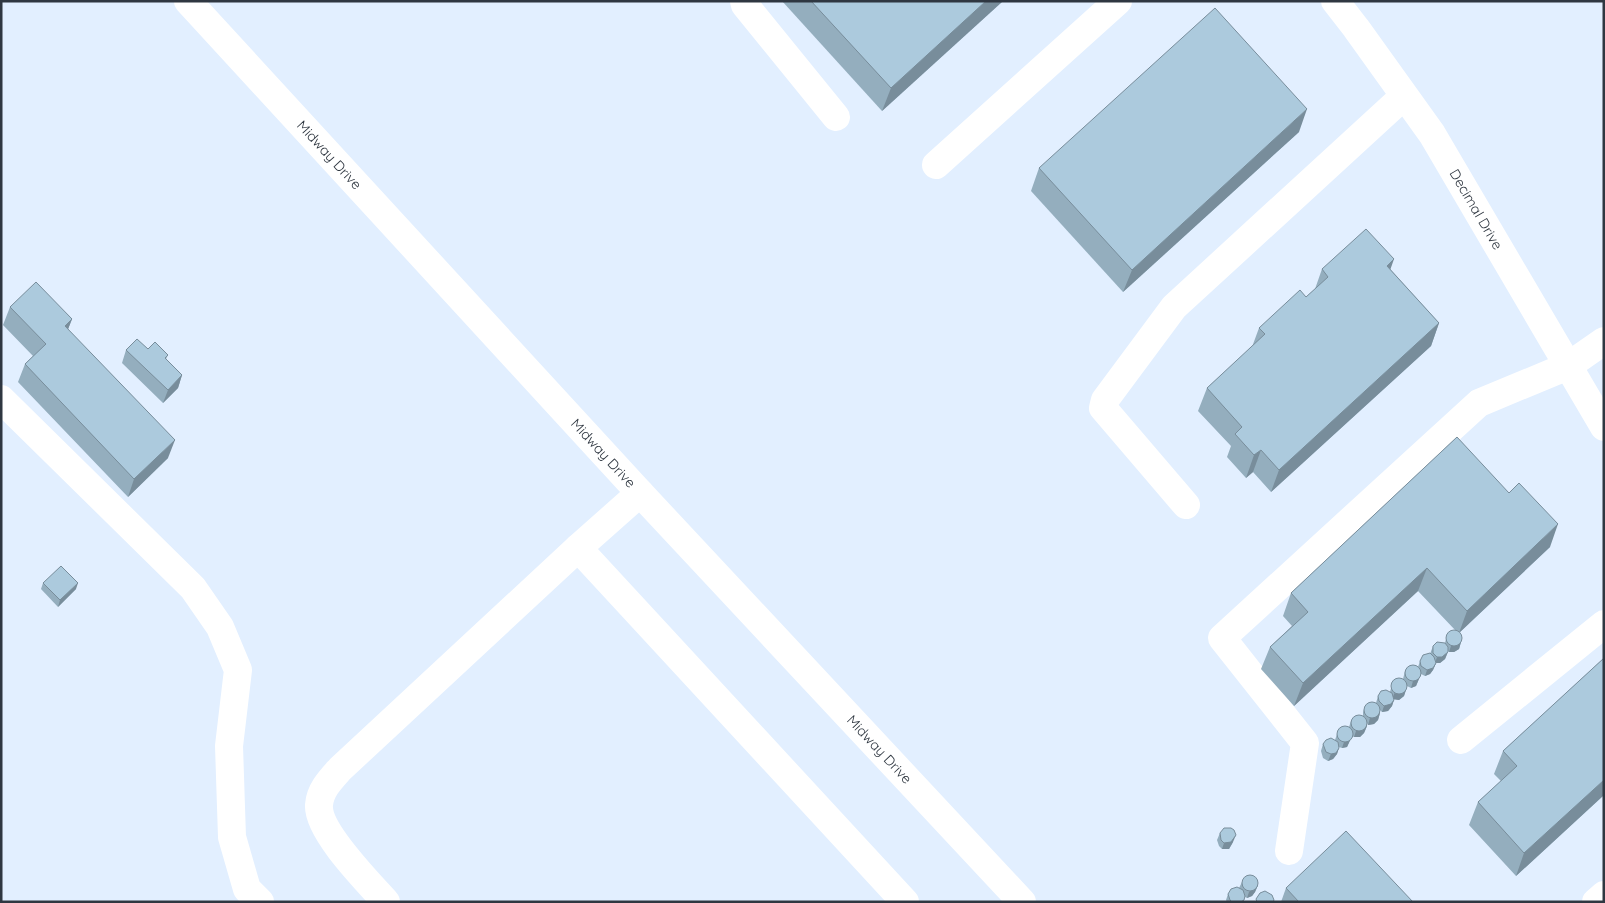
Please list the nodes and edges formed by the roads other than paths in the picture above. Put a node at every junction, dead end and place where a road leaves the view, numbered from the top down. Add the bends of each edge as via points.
1 (188, 1) edge
2 (744, 1) edge
3 (1118, 1) edge
4 (1335, 1) edge
5 (1404, 96) junction
6 (836, 117) dead end
7 (936, 165) dead end
8 (1604, 341) edge
9 (1568, 366) junction
10 (1, 398) edge
11 (1604, 427) edge
12 (640, 493) junction
13 (1186, 505) dead end
14 (578, 548) junction
15 (1604, 624) edge
16 (1460, 740) dead end
17 (1289, 851) dead end
18 (1604, 895) edge
19 (260, 902) edge
20 (386, 902) edge
21 (905, 902) edge
22 (1022, 902) edge
23 (1596, 902) edge

1 - 12 street, Midway Drive
2 - 6 street
3 - 7 street
4 - 5 street, Decimal Drive
5 - 9 street, Decimal Drive via 1432,134
5 - 13 street via 1174,306 1106,400 1103,408
8 - 9 street
9 - 11 street, Decimal Drive
9 - 17 street via 1478,403 1222,638 1305,743
10 - 19 street via 193,588 220,627 238,670 229,746 232,837 247,889
12 - 14 street
12 - 22 street, Midway Drive
14 - 20 street via 340,769 324,788 318,805 324,825 341,852
14 - 21 street
15 - 16 street
18 - 23 street

